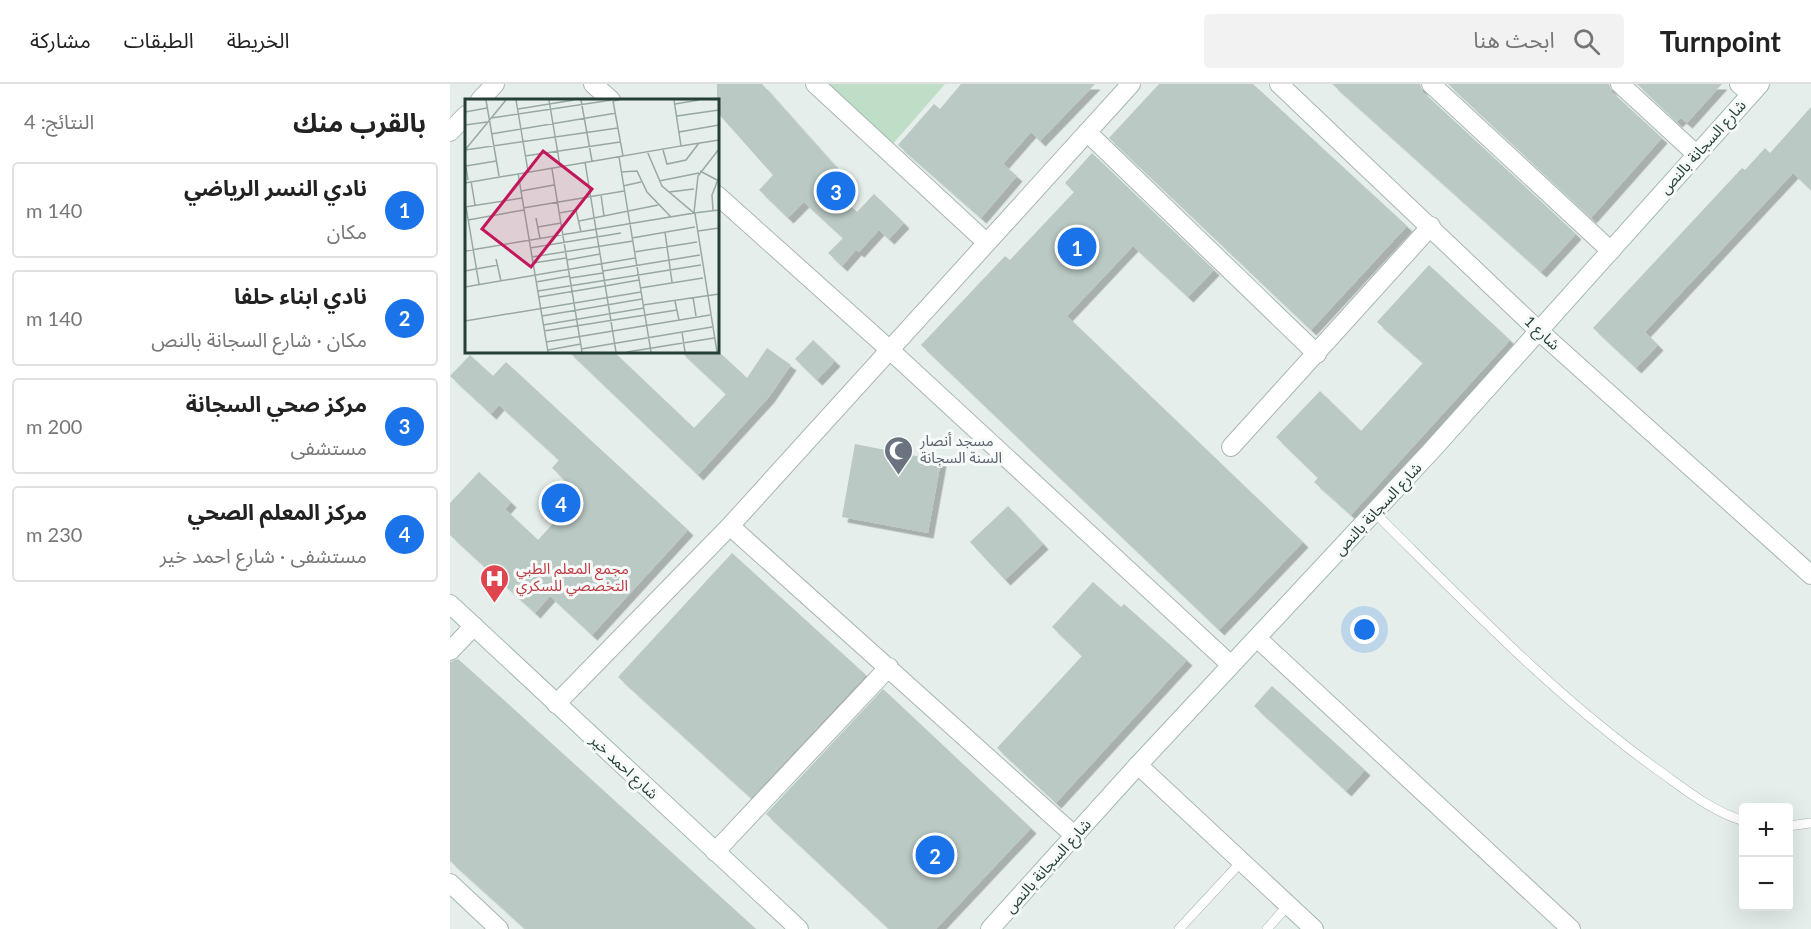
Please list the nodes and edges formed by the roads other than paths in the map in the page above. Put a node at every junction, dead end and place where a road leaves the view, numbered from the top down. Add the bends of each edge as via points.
1 (495, 84) edge
2 (593, 84) edge
3 (815, 84) edge
4 (1131, 84) edge
5 (1279, 84) edge
6 (1431, 84) edge
7 (1620, 84) edge
8 (1750, 87) edge
9 (481, 99) edge
10 (610, 99) edge
11 (465, 116) edge
12 (450, 132) edge
13 (1087, 132) junction
14 (1696, 154) junction
15 (718, 196) edge
16 (1431, 226) junction
17 (987, 243) junction
18 (1611, 251) junction
19 (1539, 331) junction
20 (891, 351) junction
21 (1317, 354) junction
22 (1232, 447) dead end
23 (1374, 512) junction
24 (730, 526) junction
25 (1811, 575) edge
26 (450, 604) edge
27 (474, 626) junction
28 (1257, 638) junction
29 (450, 651) edge
30 (1231, 664) junction
31 (889, 668) junction
32 (556, 704) junction
33 (1138, 765) junction
34 (1739, 820) edge
35 (1811, 823) edge
36 (1793, 825) edge
37 (1075, 836) junction
38 (716, 852) junction
39 (1242, 861) junction
40 (450, 883) edge
41 (1288, 905) junction
42 (499, 929) edge
43 (798, 929) edge
44 (990, 929) edge
45 (1179, 929) edge
46 (1267, 929) edge
47 (1314, 929) edge
48 (1571, 929) edge

1 - 9 street
2 - 10 street
3 - 17 street
4 - 13 street
5 - 16 street, شارع 1
6 - 18 street
7 - 14 street
8 - 14 street, شارع السجانة بالنص
11 - 12 street
13 - 17 street
13 - 21 street
14 - 18 street, شارع السجانة بالنص
15 - 20 street
16 - 19 street, شارع 1
16 - 21 street
17 - 20 street
18 - 19 street, شارع السجانة بالنص
19 - 23 street, شارع السجانة بالنص
19 - 25 street, شارع 1
20 - 24 street
20 - 30 street
21 - 22 street
23 - 28 street, شارع السجانة بالنص
23 - 34 lane via 1533,670 1630,750 1719,814
24 - 31 street
24 - 32 street
26 - 27 street, شارع احمد خير
27 - 29 street
27 - 32 street, شارع احمد خير
28 - 30 street, شارع السجانة بالنص
28 - 48 street
30 - 33 street, شارع السجانة بالنص
31 - 37 street
31 - 38 street
32 - 38 street, شارع احمد خير
33 - 37 street, شارع السجانة بالنص
33 - 39 street
35 - 36 lane
37 - 44 street, شارع السجانة بالنص
38 - 43 street, شارع احمد خير
39 - 41 street
39 - 45 lane
40 - 42 street
41 - 46 lane
41 - 47 street

